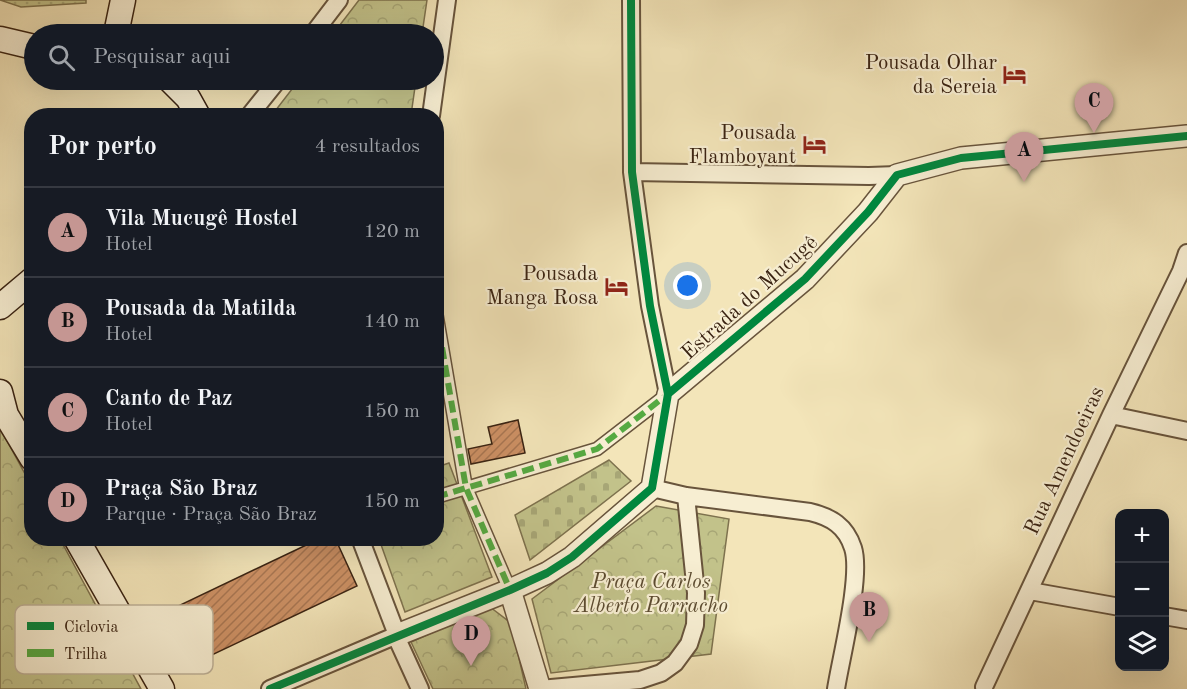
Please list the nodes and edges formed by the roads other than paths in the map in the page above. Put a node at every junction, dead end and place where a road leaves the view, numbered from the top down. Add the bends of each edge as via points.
1 (123, 0) edge
2 (339, 0) edge
3 (447, 0) edge
4 (632, 0) edge
5 (118, 24) edge
6 (321, 24) edge
7 (444, 24) edge
8 (0, 39) edge
9 (24, 45) edge
10 (180, 90) edge
11 (270, 90) edge
12 (435, 90) edge
13 (194, 108) edge
14 (255, 108) edge
15 (432, 108) edge
16 (1187, 136) edge
17 (632, 172) junction
18 (897, 175) junction
19 (1187, 253) edge
20 (24, 287) edge
21 (0, 307) edge
22 (444, 359) edge
23 (0, 392) edge
24 (668, 394) junction
25 (3, 414) edge
26 (1110, 415) junction
27 (1187, 431) edge
28 (24, 447) edge
29 (466, 488) junction
30 (652, 488) junction
31 (444, 495) edge
32 (687, 496) junction
33 (81, 546) edge
34 (363, 546) edge
35 (510, 590) junction
36 (1030, 591) junction
37 (114, 605) edge
38 (1115, 606) edge
39 (1169, 617) edge
40 (1187, 620) edge
41 (397, 635) junction
42 (153, 674) edge
43 (984, 687) dead end
44 (162, 689) edge
45 (270, 689) edge
46 (420, 689) edge
47 (540, 689) edge
48 (836, 689) edge

1 - 5 main road
2 - 6 street
3 - 7 street
4 - 17 street
8 - 9 main road
10 - 13 main road
11 - 14 street
12 - 15 street
16 - 18 street via 961,158
17 - 18 street
17 - 24 street via 650,306
18 - 24 street, Estrada do Mucugê via 805,279
19 - 26 street, Rua Amendoeiras
20 - 21 main road
22 - 29 street
23 - 25 main road
24 - 29 street via 597,449
24 - 30 street
25 - 28 main road
26 - 27 street
26 - 36 street, Rua Amendoeiras
29 - 31 street
29 - 35 street
30 - 32 street
30 - 35 street via 572,557
32 - 47 street via 695,625 675,663 640,680
32 - 48 street via 810,512 827,516 842,528 853,548 856,576
33 - 37 main road
34 - 41 street
35 - 41 street
35 - 47 street
36 - 38 street
36 - 43 street, Rua Amendoeiras
39 - 40 street
41 - 45 street
41 - 46 street
42 - 44 main road

